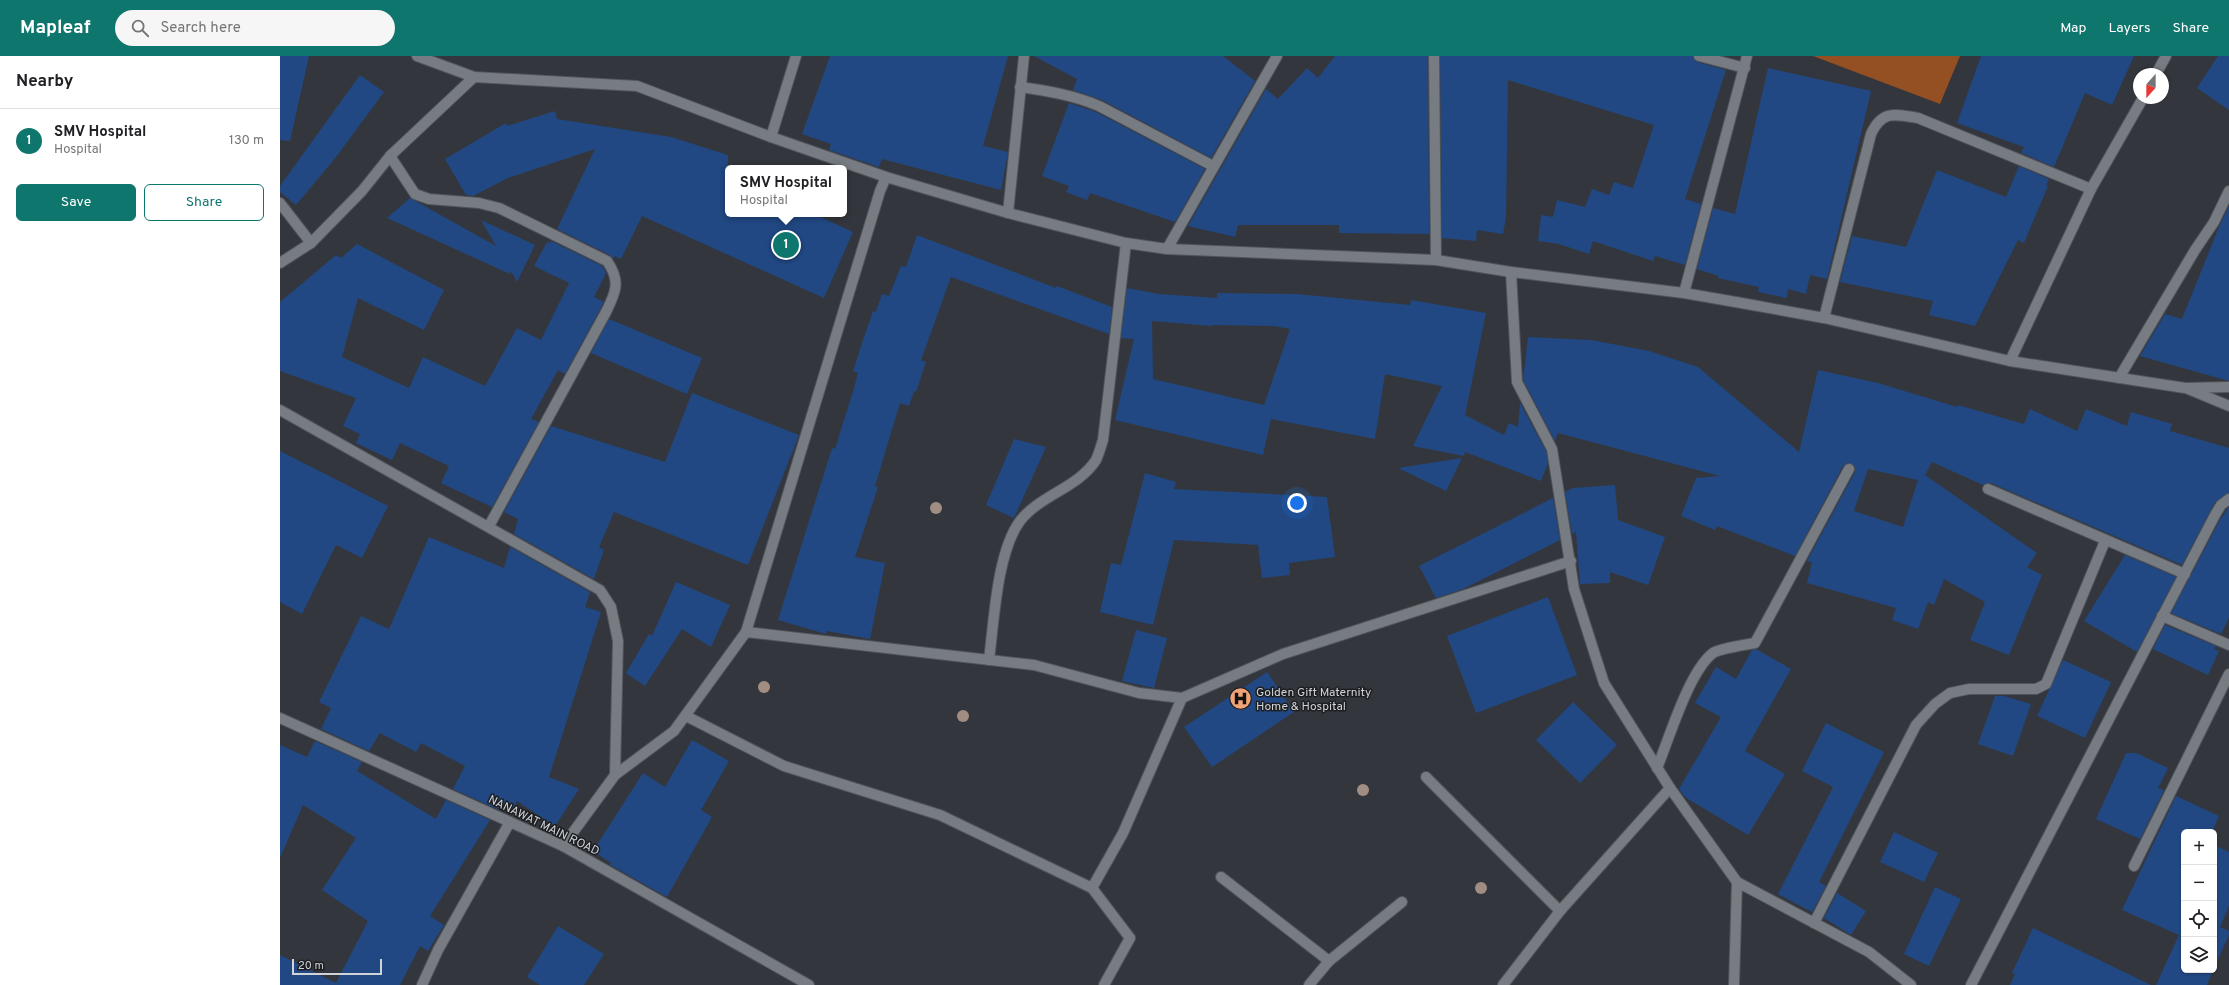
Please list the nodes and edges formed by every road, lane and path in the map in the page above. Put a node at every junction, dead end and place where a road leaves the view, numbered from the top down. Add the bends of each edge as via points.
1 (417, 56) edge
2 (796, 56) edge
3 (1024, 56) edge
4 (1277, 56) edge
5 (1434, 56) edge
6 (1699, 56) edge
7 (1747, 56) edge
8 (2166, 56) edge
9 (1744, 68) junction
10 (2159, 68) edge
11 (474, 77) junction
12 (1020, 87) junction
13 (2139, 104) edge
14 (771, 137) junction
15 (390, 156) junction
16 (1213, 166) junction
17 (886, 177) junction
18 (2091, 189) junction
19 (2229, 191) edge
20 (280, 203) edge
21 (1008, 213) junction
22 (310, 243) junction
23 (1126, 243) junction
24 (1167, 249) junction
25 (1436, 260) junction
26 (280, 264) edge
27 (1511, 272) junction
28 (1684, 293) junction
29 (1824, 318) junction
30 (2010, 361) junction
31 (2119, 378) junction
32 (2229, 387) edge
33 (2185, 388) junction
34 (2229, 406) edge
35 (280, 410) edge
36 (1849, 468) dead end
37 (1988, 490) dead end
38 (2229, 499) edge
39 (489, 526) junction
40 (2105, 541) junction
41 (1571, 561) junction
42 (2185, 574) junction
43 (2162, 616) junction
44 (746, 632) junction
45 (2229, 645) edge
46 (989, 660) junction
47 (2229, 674) edge
48 (1182, 698) junction
49 (686, 716) junction
50 (280, 718) edge
51 (1657, 768) junction
52 (615, 775) junction
53 (1426, 777) dead end
54 (1670, 788) junction
55 (510, 822) junction
56 (563, 846) junction
57 (2134, 866) dead end
58 (1221, 877) dead end
59 (1737, 882) junction
60 (1092, 888) junction
61 (1402, 902) dead end
62 (1560, 911) junction
63 (1814, 923) junction
64 (1329, 961) junction
65 (422, 985) edge
66 (809, 985) edge
67 (1104, 985) edge
68 (1309, 985) edge
69 (1503, 985) edge
70 (1734, 985) edge
71 (1911, 985) edge
72 (1971, 985) edge

1 - 11 street
2 - 14 street
3 - 12 street
4 - 16 street
5 - 25 street
6 - 9 street
7 - 9 street
8 - 10 street
9 - 28 street
11 - 14 street via 636,86
11 - 15 street
12 - 16 street via 1060,92 1080,98
12 - 21 street
13 - 18 street
14 - 17 street
15 - 22 street via 362,191
15 - 39 street via 415,194 435,200 478,203 499,208 607,261 617,281 606,312
16 - 24 street
17 - 21 street
17 - 44 street
18 - 29 street via 1918,118 1886,116 1876,123 1871,134
18 - 30 street
19 - 31 street via 2214,222
20 - 22 street
21 - 23 street
22 - 26 street
23 - 24 street
23 - 46 street via 1104,440 1096,460 1087,471 1035,506 1020,521 1010,537 1003,559
24 - 25 street
25 - 27 street
27 - 28 street
27 - 41 street via 1517,382 1552,449
28 - 29 street
29 - 30 street
30 - 31 street
31 - 33 street
32 - 33 street
33 - 34 street
35 - 39 street
36 - 51 street via 1755,643 1714,653 1691,682
37 - 40 street
38 - 42 street via 2221,504
39 - 52 street via 600,590 612,607 618,641
40 - 42 street
40 - 63 street via 2046,684 2036,689 1969,689 1950,694 1935,704 1916,725
41 - 48 street via 1283,654
41 - 51 street via 1574,589 1604,683
42 - 43 street
43 - 45 street
43 - 72 street
44 - 46 street
44 - 49 street
46 - 48 street via 1034,665 1139,693
47 - 57 street
48 - 60 street via 1124,832
49 - 52 street via 674,731
49 - 60 street via 784,766 940,815
50 - 55 street, NANAWAT MAIN ROAD
51 - 54 street
52 - 56 street
53 - 62 street
54 - 59 street
54 - 62 street
55 - 56 street, NANAWAT MAIN ROAD
55 - 65 street via 438,950
56 - 66 street, NANAWAT MAIN ROAD
58 - 64 street
59 - 63 street
59 - 70 street
60 - 67 street via 1130,938
61 - 64 street
62 - 69 street
63 - 71 street via 1869,952
64 - 68 street

